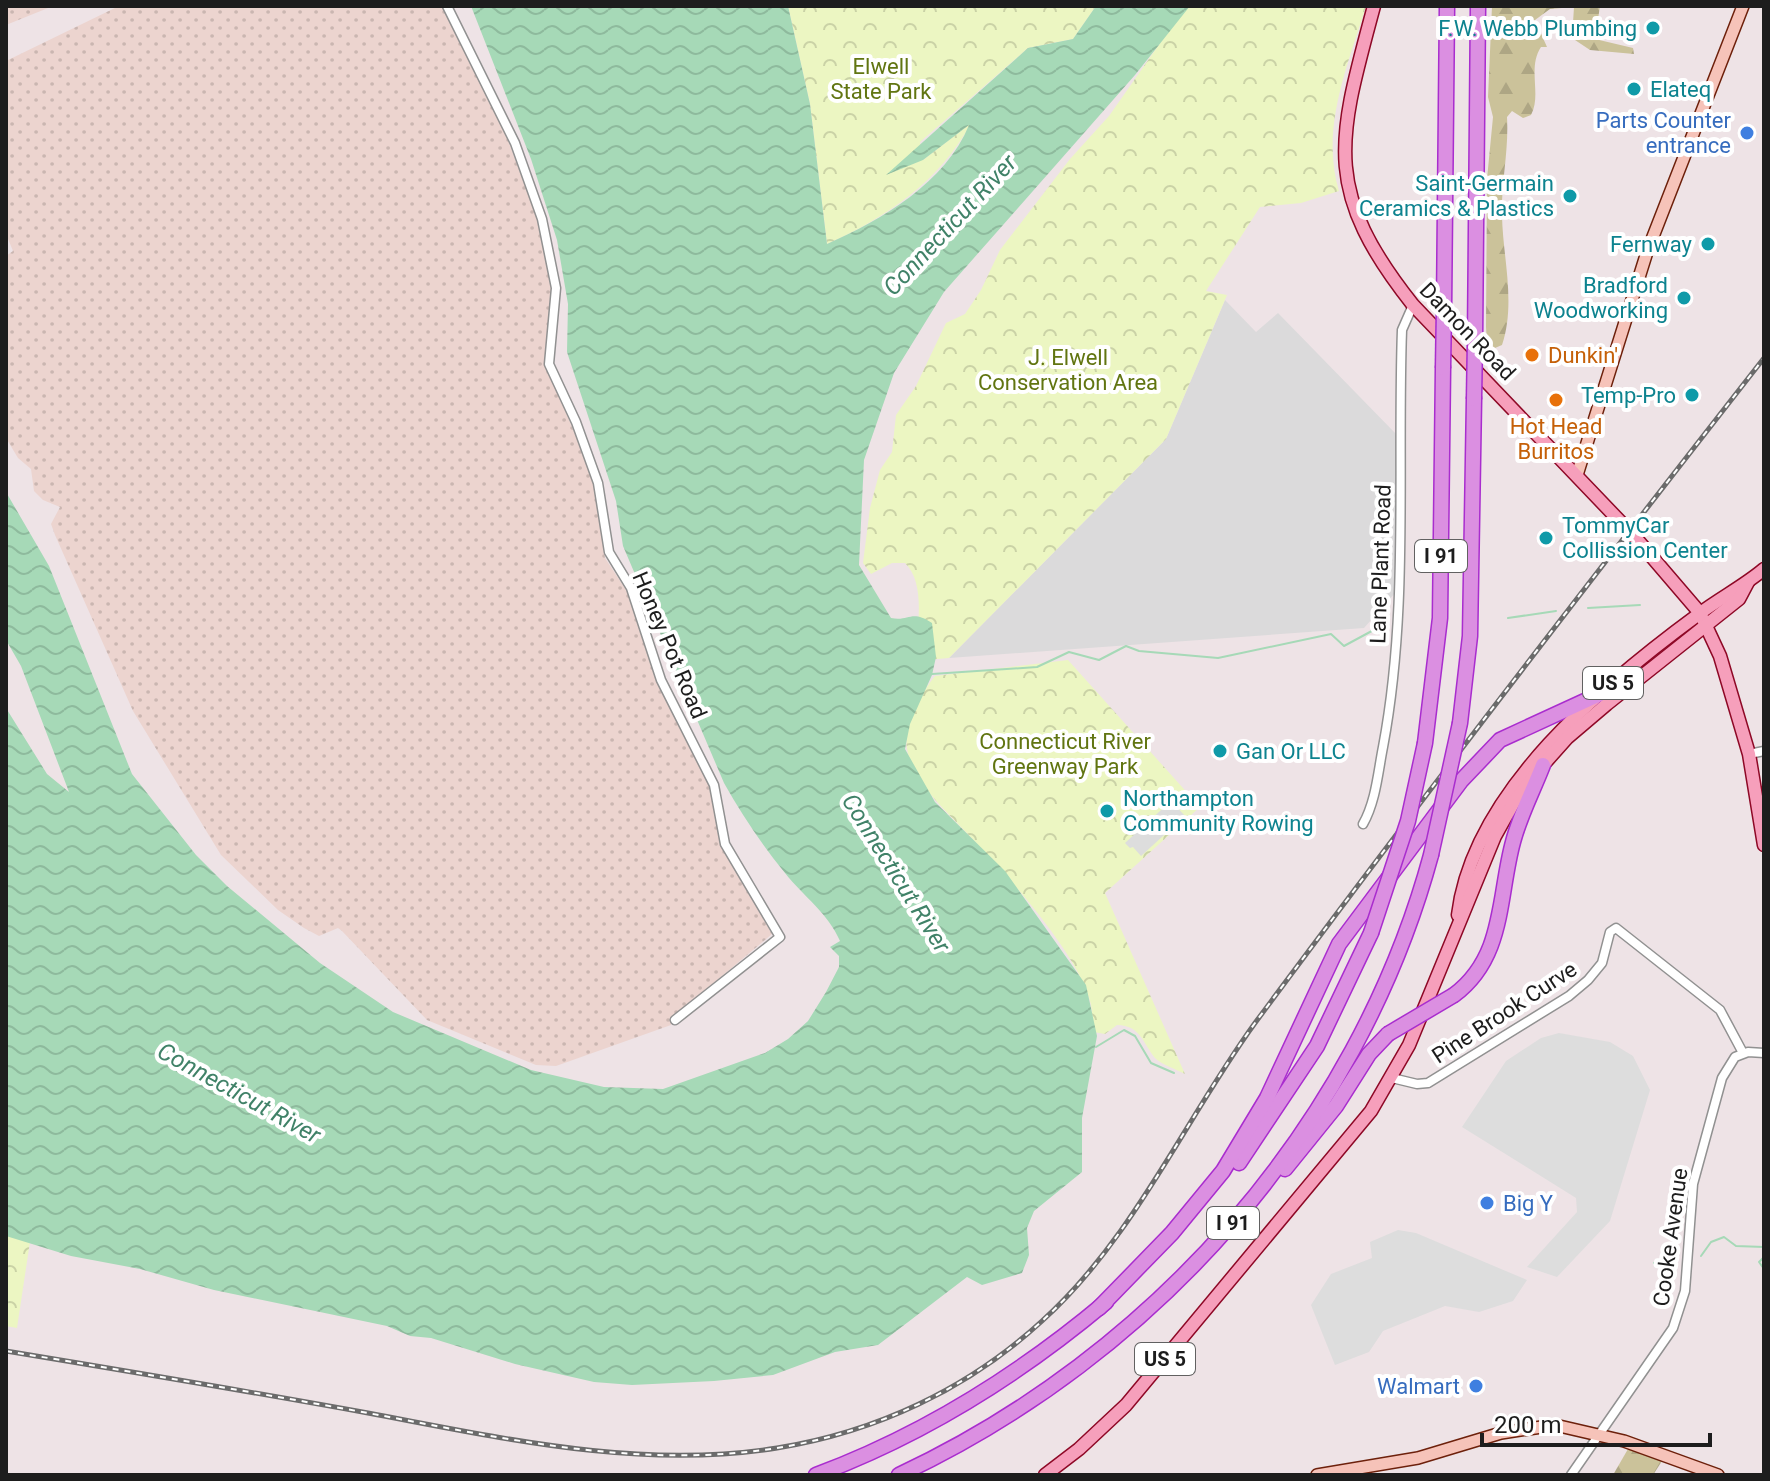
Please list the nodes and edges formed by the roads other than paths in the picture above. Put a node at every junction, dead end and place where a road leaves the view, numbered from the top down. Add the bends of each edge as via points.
1 (447, 6) edge
2 (1374, 6) edge
3 (1447, 6) edge
4 (1478, 6) edge
5 (1743, 6) edge
6 (1413, 305) junction
7 (1577, 475) junction
8 (1764, 569) edge
9 (1703, 619) junction
10 (1600, 694) junction
11 (1764, 751) edge
12 (1749, 754) junction
13 (1543, 765) junction
14 (1363, 824) dead end
15 (1764, 845) edge
16 (1457, 922) junction
17 (675, 1020) dead end
18 (1743, 1053) junction
19 (1764, 1053) edge
20 (1392, 1078) junction
21 (1227, 1230) junction
22 (1099, 1308) junction
23 (1600, 1433) junction
24 (816, 1475) edge
25 (899, 1475) edge
26 (1045, 1475) edge
27 (1317, 1475) edge
28 (1571, 1475) edge
29 (1718, 1475) edge

1 - 17 street, Honey Pot Road via 515,143 542,219 556,288 549,364 598,483 609,552 631,588 661,680 714,785 725,844 780,937
2 - 6 main road, Damon Road via 1346,111 1345,162 1361,229
3 - 22 highway, I 91, bridge via 1440,618 1425,743 1408,821 1371,933 1317,1046 1259,1136 1180,1233
4 - 21 highway, I 91, bridge via 1470,636 1460,723 1431,855 1400,949 1359,1037 1295,1141
5 - 7 street via 1647,252
6 - 7 main road, Damon Road
6 - 14 street, Lane Plant Road via 1402,330 1394,675 1376,785
7 - 9 main road, Damon Road
8 - 9 main road, US 5 via 1739,599
9 - 10 main road, US 5
9 - 12 main road, Damon Road via 1720,656
9 - 13 main road, US 5
10 - 16 main road, US 5 via 1540,753 1506,798 1472,866
10 - 22 highway via 1508,735 1461,781 1339,944 1267,1098 1223,1171
11 - 12 street
12 - 15 main road, Damon Road
13 - 16 main road, US 5 via 1501,822
13 - 21 highway, bridge via 1513,843 1493,944 1478,973 1454,995 1388,1034 1294,1159
16 - 20 main road, US 5
18 - 19 street
18 - 20 street, Pine Brook Curve via 1720,1010 1616,928 1610,932 1602,963 1569,996 1436,1079 1417,1084
18 - 23 street, Cooke Avenue via 1728,1065 1699,1158 1680,1312 1666,1342
20 - 26 main road, US 5 via 1344,1147 1147,1381
21 - 25 highway, I 91 via 1159,1300 1063,1379 994,1425
22 - 24 highway, I 91 via 974,1399
23 - 27 street via 1533,1427 1418,1458
23 - 28 street, Cooke Avenue
23 - 29 street

